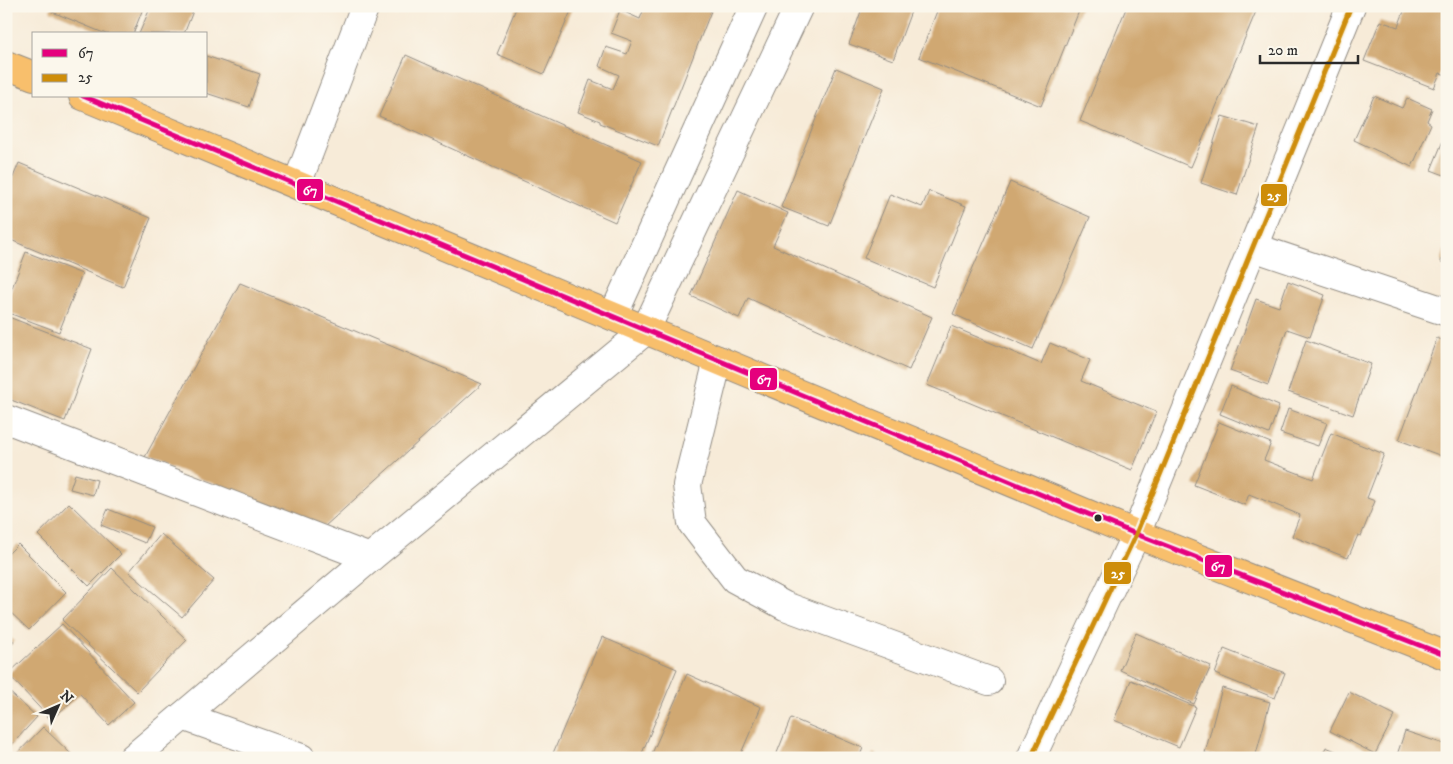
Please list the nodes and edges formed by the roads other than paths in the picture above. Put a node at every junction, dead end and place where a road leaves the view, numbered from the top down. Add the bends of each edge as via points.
1 (365, 6) edge
2 (754, 6) edge
3 (799, 6) edge
4 (1351, 6) edge
5 (6, 65) edge
6 (32, 75) edge
7 (87, 98) edge
8 (297, 184) junction
9 (1253, 247) junction
10 (1447, 312) edge
11 (613, 316) junction
12 (645, 331) junction
13 (718, 360) junction
14 (12, 427) edge
15 (1136, 534) junction
16 (370, 558) junction
17 (1447, 656) edge
18 (989, 680) dead end
19 (183, 716) junction
20 (133, 758) edge
21 (301, 758) edge
22 (1031, 758) edge

1 - 8 street
2 - 11 street
3 - 12 street
4 - 9 street
5 - 6 highway
7 - 8 highway
8 - 11 highway
9 - 10 street
9 - 15 street
11 - 12 highway
12 - 13 highway
12 - 16 street
13 - 15 highway
13 - 18 street via 687,485 692,522 735,579 785,606
14 - 16 street
15 - 17 highway
15 - 22 street
16 - 19 street
19 - 20 street
19 - 21 street

